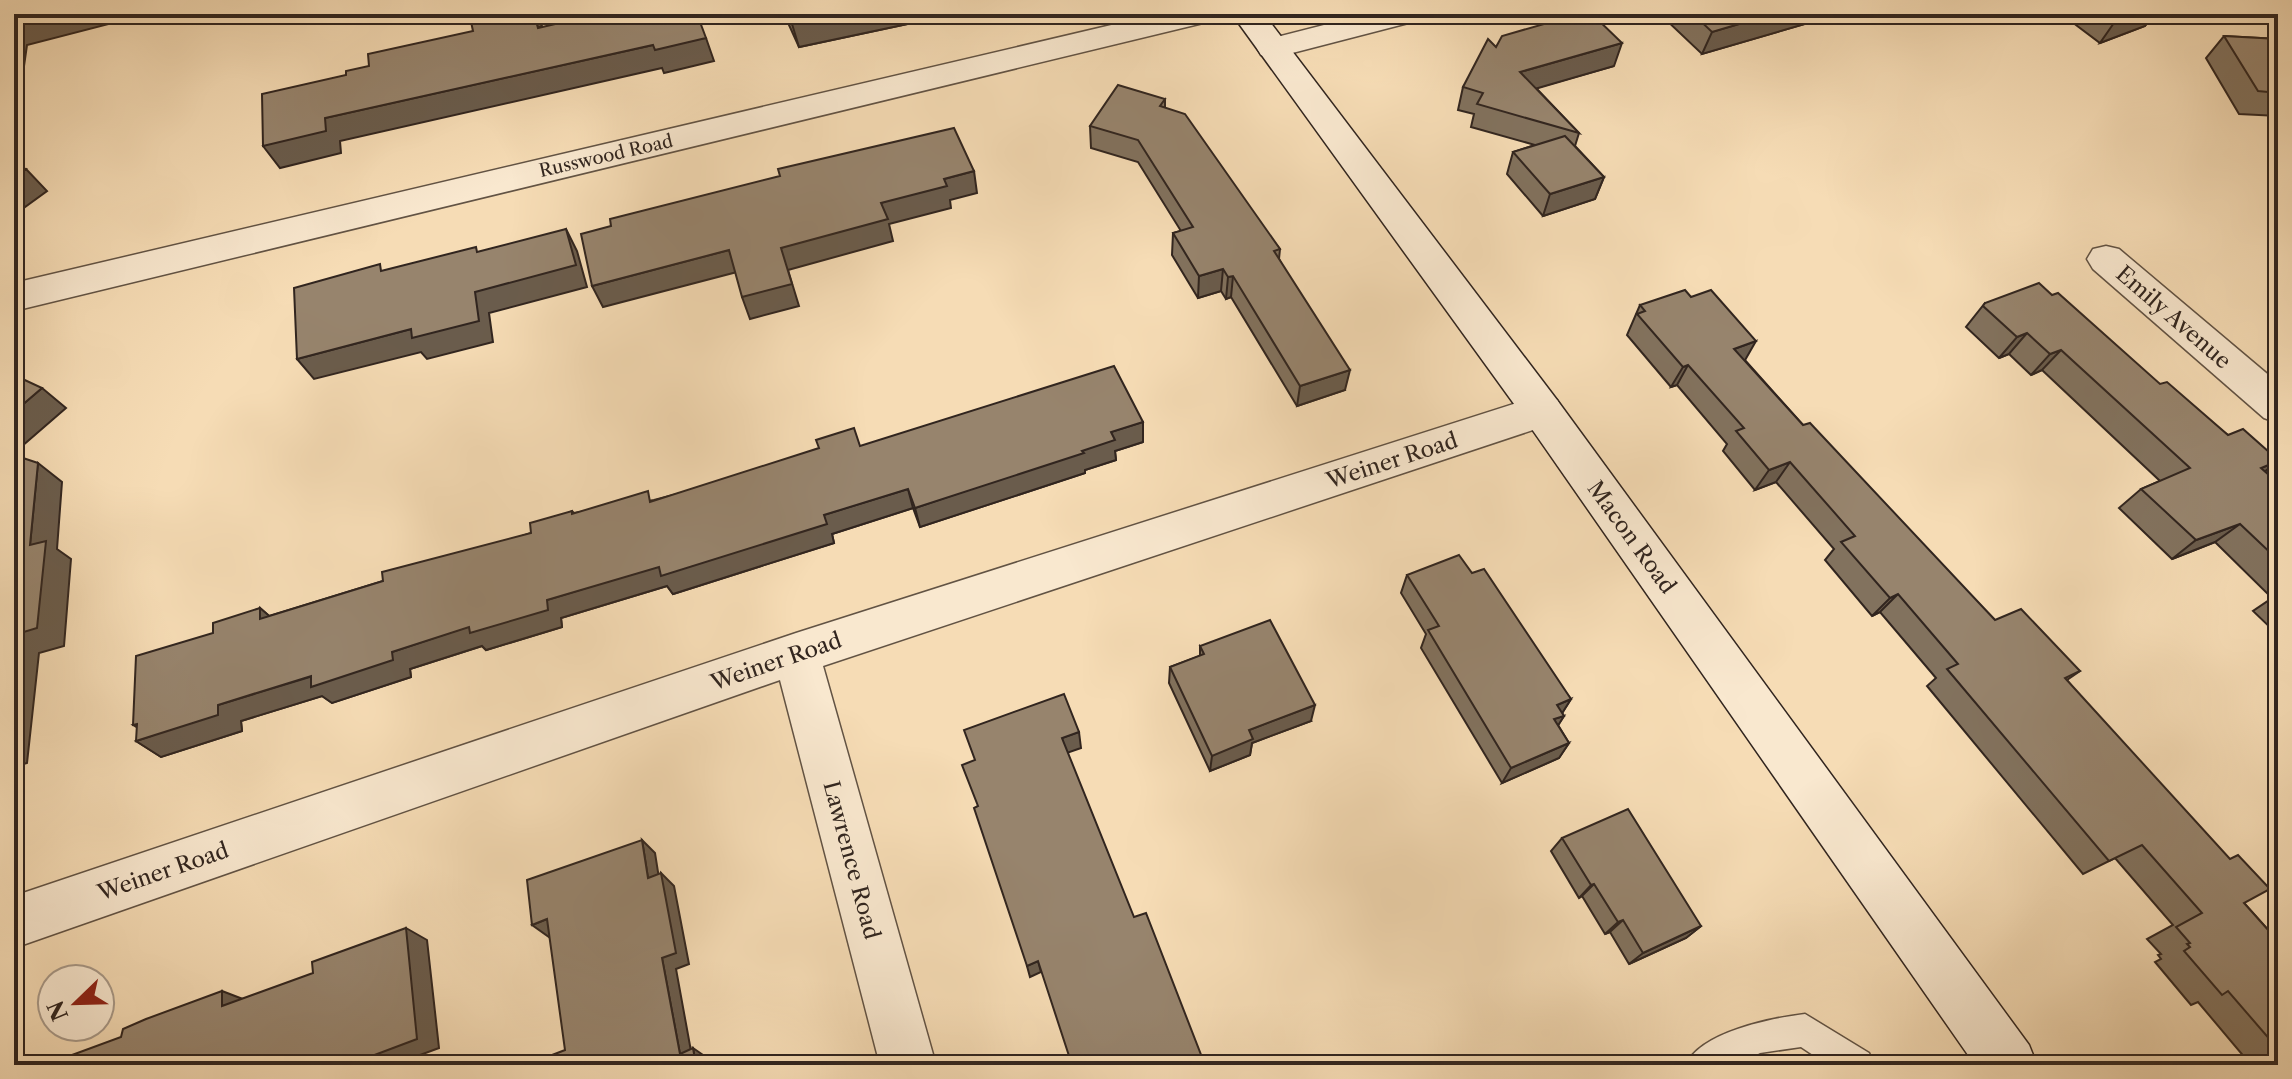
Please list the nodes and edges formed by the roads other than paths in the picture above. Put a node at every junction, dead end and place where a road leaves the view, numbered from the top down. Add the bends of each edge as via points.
1 (1199, 14) edge
2 (1405, 14) edge
3 (1260, 31) edge
4 (2106, 259) dead end
5 (14, 297) edge
6 (2278, 407) edge
7 (1542, 411) junction
8 (796, 654) junction
9 (14, 922) edge
10 (908, 1065) edge
11 (1703, 1065) edge
12 (1857, 1065) edge
13 (2009, 1065) edge

1 - 5 street, Russwood Road
2 - 3 street
3 - 7 street, Macon Road
4 - 6 street, Emily Avenue
7 - 8 street, Weiner Road
7 - 13 street, Macon Road
8 - 9 street, Weiner Road
8 - 10 street, Lawrence Road
11 - 12 lane via 1756,1037 1805,1030

